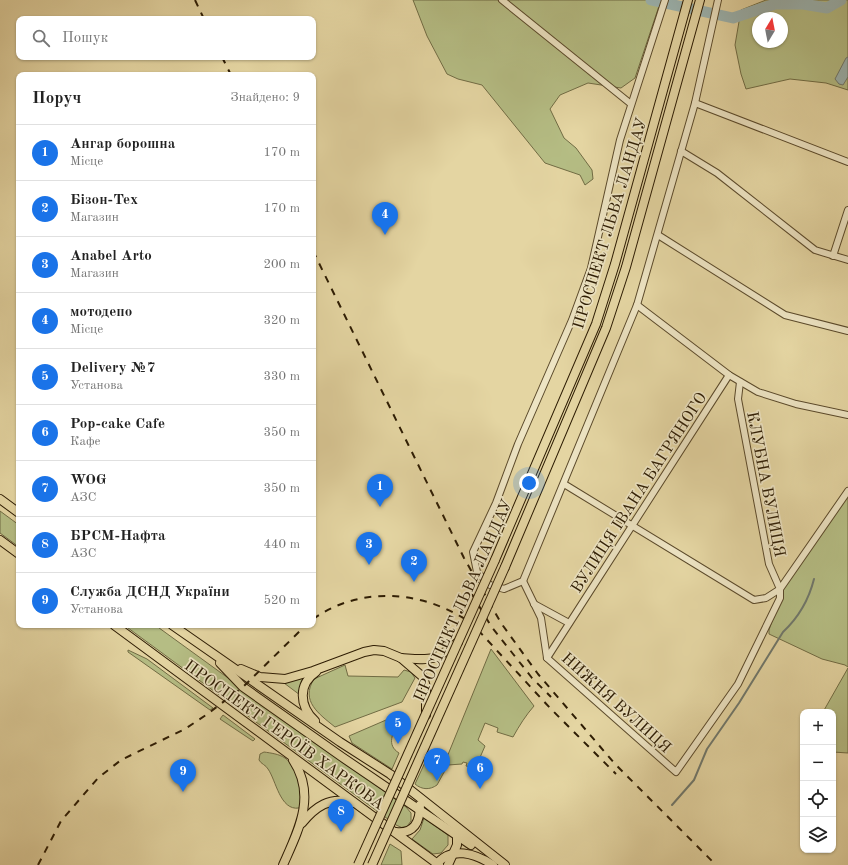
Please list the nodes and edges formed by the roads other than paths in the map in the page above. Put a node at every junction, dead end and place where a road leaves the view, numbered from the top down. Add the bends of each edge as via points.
1 (502, 0) edge
2 (665, 0) edge
3 (688, 0) edge
4 (700, 0) edge
5 (718, 0) edge
6 (695, 103) junction
7 (631, 104) junction
8 (681, 151) junction
9 (848, 162) edge
10 (848, 210) edge
11 (658, 235) junction
12 (833, 256) junction
13 (848, 260) edge
14 (637, 305) junction
15 (848, 331) edge
16 (729, 375) junction
17 (740, 382) junction
18 (848, 415) edge
19 (564, 484) junction
20 (848, 491) edge
21 (0, 499) edge
22 (16, 511) edge
23 (632, 526) junction
24 (0, 540) edge
25 (16, 552) edge
26 (523, 581) junction
27 (780, 589) junction
28 (534, 604) junction
29 (569, 623) junction
30 (118, 628) edge
31 (176, 628) edge
32 (458, 642) junction
33 (210, 652) junction
34 (401, 658) junction
35 (547, 658) junction
36 (322, 668) junction
37 (426, 714) junction
38 (340, 742) junction
39 (289, 755) junction
40 (413, 792) junction
41 (410, 804) junction
42 (357, 805) junction
43 (420, 810) junction
44 (418, 820) junction
45 (301, 823) junction
46 (453, 824) junction
47 (396, 832) junction
48 (456, 835) junction
49 (452, 854) junction
50 (437, 864) edge
51 (283, 865) edge
52 (358, 865) edge
53 (372, 865) edge
54 (447, 865) edge
55 (493, 865) edge
56 (499, 865) edge
57 (505, 865) edge

1 - 7 street
2 - 7 street
3 - 32 main road, ПРОСПЕКТ ЛЬВА ЛАНДАУ, bridge via 596,324
4 - 53 main road, ПРОСПЕКТ ЛЬВА ЛАНДАУ, bridge via 626,267 606,328 532,507
5 - 6 street
6 - 8 street
6 - 9 street
7 - 26 street via 592,261 580,297 496,503 473,552 477,572 490,585 504,589
8 - 11 street
8 - 12 street via 717,173 815,250
10 - 12 street
11 - 14 street
11 - 15 street via 785,315
12 - 13 street
14 - 16 street
14 - 19 street
16 - 17 street
16 - 23 street, ВУЛИЦЯ ІВАНА БАГРЯНОГО
17 - 18 street via 758,392 796,404
17 - 27 street, КЛУБНА ВУЛИЦЯ via 738,399 769,564
19 - 23 street
19 - 26 street
20 - 27 street
21 - 22 main road
23 - 27 street via 754,600 766,598
23 - 29 street, ВУЛИЦЯ ІВАНА БАГРЯНОГО
24 - 25 main road
26 - 28 street, НИЖНЯ ВУЛИЦЯ
27 - 35 street, НИЖНЯ ВУЛИЦЯ via 780,598 738,684 676,772
28 - 29 street
28 - 35 street, НИЖНЯ ВУЛИЦЯ via 541,618
29 - 35 street, ВУЛИЦЯ ІВАНА БАГРЯНОГО
30 - 39 main road, ПРОСПЕКТ ГЕРОЇВ ХАРКОВА
31 - 33 main road, ПРОСПЕКТ ГЕРОЇВ ХАРКОВА
32 - 34 main road via 438,658
32 - 37 main road, ПРОСПЕКТ ЛЬВА ЛАНДАУ, bridge
33 - 36 main road via 250,674 270,679 290,678
33 - 38 main road, ПРОСПЕКТ ГЕРОЇВ ХАРКОВА
33 - 41 main road via 242,687
34 - 36 main road via 384,651 369,650
34 - 37 main road via 424,680
36 - 38 main road via 305,682 302,692 304,706 310,716
37 - 52 main road, ПРОСПЕКТ ЛЬВА ЛАНДАУ, bridge
38 - 40 main road, ПРОСПЕКТ ГЕРОЇВ ХАРКОВА
39 - 42 main road, ПРОСПЕКТ ГЕРОЇВ ХАРКОВА
39 - 45 main road via 303,785
40 - 43 main road via 420,801
40 - 46 main road, ПРОСПЕКТ ГЕРОЇВ ХАРКОВА
41 - 43 main road
41 - 44 main road
42 - 45 main road via 339,800 325,803 313,810
42 - 47 main road, ПРОСПЕКТ ГЕРОЇВ ХАРКОВА
43 - 44 main road
43 - 48 main road
44 - 47 main road via 411,830
45 - 51 main road
46 - 48 main road
46 - 57 main road
47 - 50 main road, ПРОСПЕКТ ГЕРОЇВ ХАРКОВА
48 - 49 main road
48 - 56 main road
49 - 50 main road
49 - 54 main road
49 - 55 main road via 474,854

